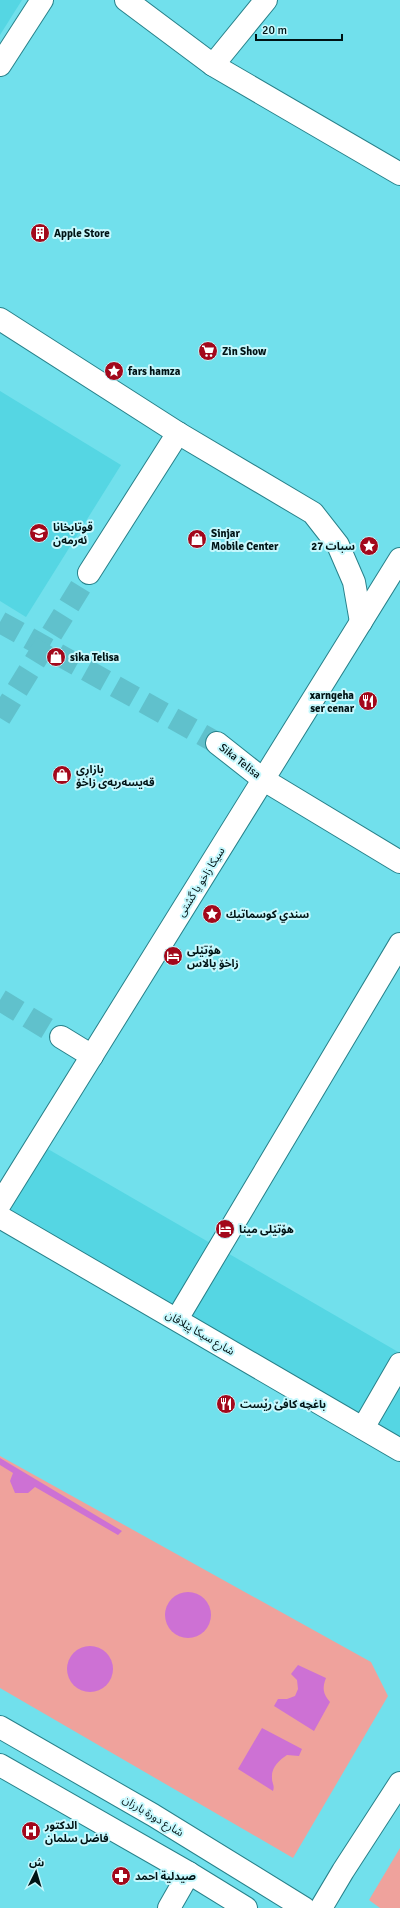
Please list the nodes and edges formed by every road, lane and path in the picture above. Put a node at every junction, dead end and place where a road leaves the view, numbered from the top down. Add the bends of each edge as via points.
1 (42, 0) edge
2 (126, 0) edge
3 (266, 0) edge
4 (0, 65) edge
5 (212, 65) junction
6 (400, 174) edge
7 (0, 319) edge
8 (178, 433) junction
9 (400, 559) edge
10 (89, 573) tunnel mouth
11 (361, 622) junction
12 (217, 743) tunnel mouth
13 (264, 780) junction
14 (400, 862) edge
15 (400, 944) edge
16 (61, 1037) tunnel mouth
17 (92, 1056) junction
18 (0, 1204) edge
19 (0, 1217) edge
20 (177, 1319) junction
21 (400, 1364) edge
22 (363, 1428) junction
23 (400, 1450) edge
24 (0, 1727) edge
25 (0, 1765) edge
26 (400, 1783) edge
27 (189, 1873) junction
28 (169, 1908) edge
29 (246, 1908) edge
30 (304, 1908) edge
31 (321, 1908) edge

1 - 4 street
2 - 5 street
3 - 5 street
5 - 6 street
7 - 8 street
8 - 10 street
8 - 11 street via 313,513 341,551 354,582
9 - 11 street, سیکا زاخو یا گشتى
11 - 13 street, سیکا زاخو یا گشتى
12 - 13 street, Sika Telisa
13 - 14 street, Sika Telisa
13 - 17 street, سیکا زاخو یا گشتى
15 - 20 street
16 - 17 street
17 - 18 street, سیکا زاخو یا گشتى
19 - 20 street, شارع سيكا پێلاڤان
20 - 22 street, شارع سيكا پێلاڤان
21 - 22 street
22 - 23 street, شارع سيكا پێلاڤان
24 - 30 street, شارع دورة بارزان via 153,1815
25 - 27 street
26 - 31 street
27 - 28 street
27 - 29 street

